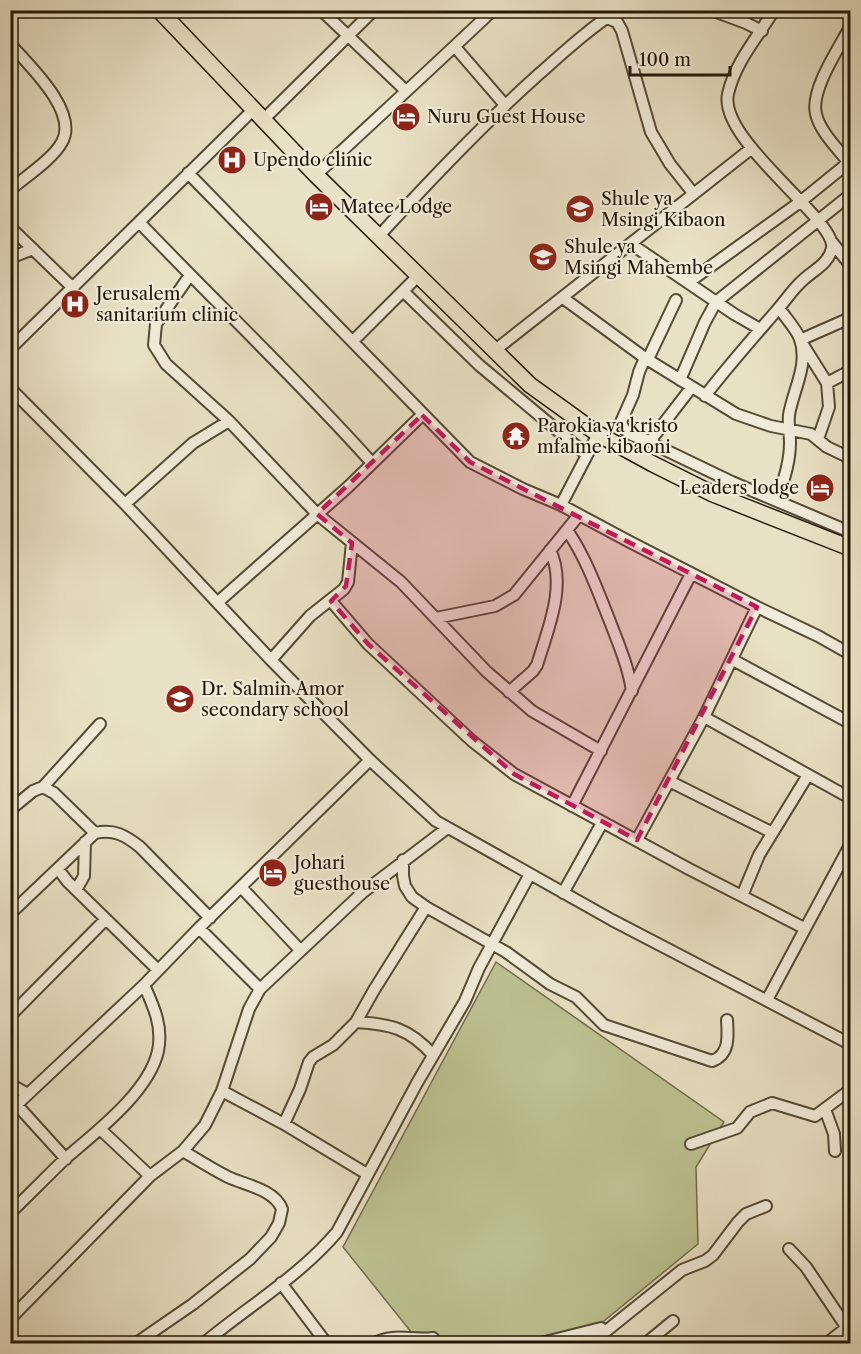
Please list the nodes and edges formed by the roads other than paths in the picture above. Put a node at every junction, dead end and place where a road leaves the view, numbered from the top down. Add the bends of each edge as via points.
1 (159, 10) edge
2 (321, 10) edge
3 (374, 10) edge
4 (493, 10) edge
5 (618, 10) edge
6 (711, 10) edge
7 (774, 10) edge
8 (607, 18) junction
9 (850, 27) edge
10 (762, 31) junction
11 (347, 37) junction
12 (10, 44) edge
13 (455, 48) junction
14 (405, 90) junction
15 (505, 105) junction
16 (258, 115) junction
17 (752, 148) junction
18 (850, 162) edge
19 (188, 173) junction
20 (316, 175) junction
21 (10, 190) edge
22 (693, 193) junction
23 (850, 195) edge
24 (800, 202) junction
25 (818, 221) junction
26 (139, 222) junction
27 (12, 230) edge
28 (378, 237) junction
29 (832, 242) junction
30 (631, 244) junction
31 (33, 249) junction
32 (10, 258) edge
33 (850, 265) edge
34 (190, 275) junction
35 (418, 276) junction
36 (689, 282) junction
37 (73, 288) junction
38 (403, 291) junction
39 (563, 298) junction
40 (676, 300) dead end
41 (717, 302) junction
42 (779, 308) junction
43 (850, 318) edge
44 (760, 329) junction
45 (800, 340) junction
46 (353, 341) junction
47 (10, 349) edge
48 (494, 351) junction
49 (646, 359) junction
50 (850, 371) edge
51 (680, 380) junction
52 (827, 383) junction
53 (10, 388) edge
54 (691, 388) junction
55 (705, 396) junction
56 (422, 414) junction
57 (229, 421) junction
58 (788, 429) junction
59 (598, 434) junction
60 (818, 438) junction
61 (652, 441) junction
62 (587, 454) junction
63 (850, 458) edge
64 (372, 463) junction
65 (777, 501) junction
66 (125, 504) junction
67 (561, 505) junction
68 (317, 514) junction
69 (579, 515) junction
70 (567, 530) junction
71 (850, 532) edge
72 (352, 543) junction
73 (850, 548) edge
74 (550, 550) junction
75 (691, 574) junction
76 (331, 600) junction
77 (218, 602) junction
78 (758, 607) junction
79 (436, 618) junction
80 (850, 654) edge
81 (271, 660) junction
82 (732, 660) junction
83 (632, 691) junction
84 (509, 692) junction
85 (704, 717) junction
86 (850, 723) edge
87 (100, 724) dead end
88 (601, 751) junction
89 (370, 760) junction
90 (808, 775) junction
91 (669, 781) junction
92 (43, 787) junction
93 (850, 798) edge
94 (572, 806) junction
95 (12, 807) edge
96 (602, 823) junction
97 (446, 829) junction
98 (95, 832) junction
99 (771, 832) junction
100 (637, 840) junction
101 (85, 842) junction
102 (849, 852) edge
103 (403, 860) junction
104 (58, 869) junction
105 (530, 874) junction
106 (241, 887) junction
107 (76, 890) junction
108 (563, 893) junction
109 (742, 896) junction
110 (426, 907) junction
111 (10, 914) edge
112 (210, 918) junction
113 (106, 919) junction
114 (200, 928) junction
115 (804, 928) junction
116 (492, 944) junction
117 (300, 950) junction
118 (158, 970) junction
119 (144, 985) junction
120 (260, 989) junction
121 (767, 1000) junction
122 (10, 1016) edge
123 (727, 1020) dead end
124 (356, 1022) junction
125 (850, 1042) edge
126 (433, 1055) junction
127 (10, 1084) edge
128 (850, 1090) edge
129 (222, 1091) junction
130 (28, 1094) junction
131 (14, 1108) edge
132 (825, 1109) junction
133 (284, 1124) junction
134 (100, 1130) junction
135 (691, 1144) dead end
136 (183, 1151) junction
137 (835, 1151) dead end
138 (66, 1159) junction
139 (367, 1174) junction
140 (150, 1176) junction
141 (766, 1206) dead end
142 (10, 1214) edge
143 (789, 1249) dead end
144 (281, 1283) junction
145 (10, 1319) edge
146 (673, 1322) dead end
147 (849, 1326) edge
148 (601, 1328) dead end
149 (433, 1338) dead end
150 (324, 1342) edge
151 (543, 1342) edge
152 (135, 1344) edge
153 (203, 1344) edge
154 (372, 1344) edge
155 (561, 1344) edge
156 (590, 1344) edge
157 (645, 1344) edge
158 (826, 1344) edge

1 - 16 highway
2 - 11 street
3 - 11 street
4 - 13 street
5 - 8 street
6 - 10 street
7 - 10 street
8 - 15 street
8 - 22 street via 617,22 622,31 651,132
9 - 18 street via 827,70 815,106 819,122
10 - 17 street via 740,62 728,96 729,109
11 - 14 street
11 - 16 street
12 - 21 street via 52,93 66,126 62,144
13 - 14 street
13 - 15 street
14 - 20 street
15 - 28 street via 471,136
16 - 19 street
16 - 20 highway
17 - 22 street
17 - 24 street
18 - 24 street
19 - 26 street
19 - 46 street
20 - 28 highway
22 - 30 street
23 - 25 street
24 - 25 street
24 - 36 street
25 - 29 street
25 - 41 street
26 - 34 street
26 - 37 street
27 - 31 street
28 - 35 highway
29 - 33 street
29 - 42 street via 832,250 823,264
30 - 36 street
30 - 39 street
31 - 32 street
31 - 37 street
34 - 57 street via 156,324 154,345 166,364
34 - 64 street
35 - 38 street
35 - 48 highway
36 - 41 street
37 - 47 street
38 - 46 street
38 - 62 street via 480,366
39 - 48 street
39 - 49 street
40 - 49 street
41 - 44 street
41 - 51 street
42 - 44 street
42 - 45 street
43 - 45 street
44 - 55 street
45 - 52 street
45 - 58 street via 802,372
46 - 56 street
48 - 59 highway via 530,384
49 - 51 street
49 - 61 street via 621,422 626,431
50 - 52 street
51 - 54 street
52 - 60 street via 829,407
53 - 66 street
54 - 55 street
54 - 61 street
55 - 58 street via 736,414
56 - 64 street
56 - 67 street via 470,462
57 - 66 street via 192,443
57 - 68 street
58 - 60 street
58 - 65 street via 786,475
59 - 62 street
59 - 73 highway via 713,494
60 - 63 street
61 - 65 street via 665,451
62 - 67 street
64 - 68 street
65 - 71 street
66 - 77 street
67 - 69 street
68 - 72 street
68 - 77 street
69 - 70 street
69 - 75 street
70 - 74 street
70 - 83 street via 604,603
72 - 76 street via 346,586
72 - 79 street via 392,573
74 - 79 street via 504,603
74 - 84 street via 558,570 557,588 537,665
75 - 78 street
75 - 83 street
76 - 81 street via 302,624
76 - 94 street via 368,644 472,741 514,774
77 - 81 street
78 - 80 street
78 - 82 street
79 - 84 street
81 - 89 street
82 - 85 street
82 - 86 street
83 - 88 street
84 - 88 street via 532,711
85 - 90 street
85 - 91 street
87 - 92 street
88 - 94 street
89 - 97 street
89 - 106 street
90 - 93 street
90 - 99 street
91 - 99 street
91 - 100 street
92 - 95 street
92 - 98 street
94 - 96 street
96 - 100 street
96 - 108 street
97 - 103 street
97 - 105 street
98 - 101 street
98 - 112 street via 108,830 128,837
99 - 109 street
100 - 109 street
101 - 104 street
101 - 107 street via 84,876
102 - 115 street
103 - 110 street via 405,886
103 - 117 street
104 - 107 street
104 - 111 street
105 - 108 street
105 - 116 street
106 - 112 street
106 - 117 street
107 - 113 street
108 - 121 street
109 - 115 street
110 - 116 street
110 - 124 street
112 - 114 street
113 - 118 street
113 - 122 street
114 - 118 street
114 - 120 street
115 - 121 street
116 - 123 street via 576,998 604,1025 641,1038 711,1060 723,1054 727,1046
116 - 126 street
117 - 120 street
118 - 119 street
119 - 130 street
119 - 134 street via 158,1024 158,1053 141,1086
120 - 129 street via 249,1009
121 - 125 street
124 - 126 street via 381,1023 405,1031
124 - 133 street via 309,1062
126 - 139 street
127 - 130 street
128 - 132 street
129 - 133 street
129 - 136 street via 205,1125
130 - 131 street
131 - 138 street
132 - 135 street via 815,1116 772,1103 756,1108 732,1130
132 - 137 street
133 - 139 street
134 - 138 street
134 - 140 street
136 - 140 street
136 - 152 street via 275,1199 282,1209 279,1222 250,1259
138 - 142 street
139 - 144 street via 337,1232
140 - 145 street
141 - 156 street via 746,1214 713,1255 682,1270
143 - 147 street
144 - 150 street
144 - 153 street
146 - 157 street
147 - 158 street
148 - 151 street
149 - 154 street via 397,1336
151 - 155 street

